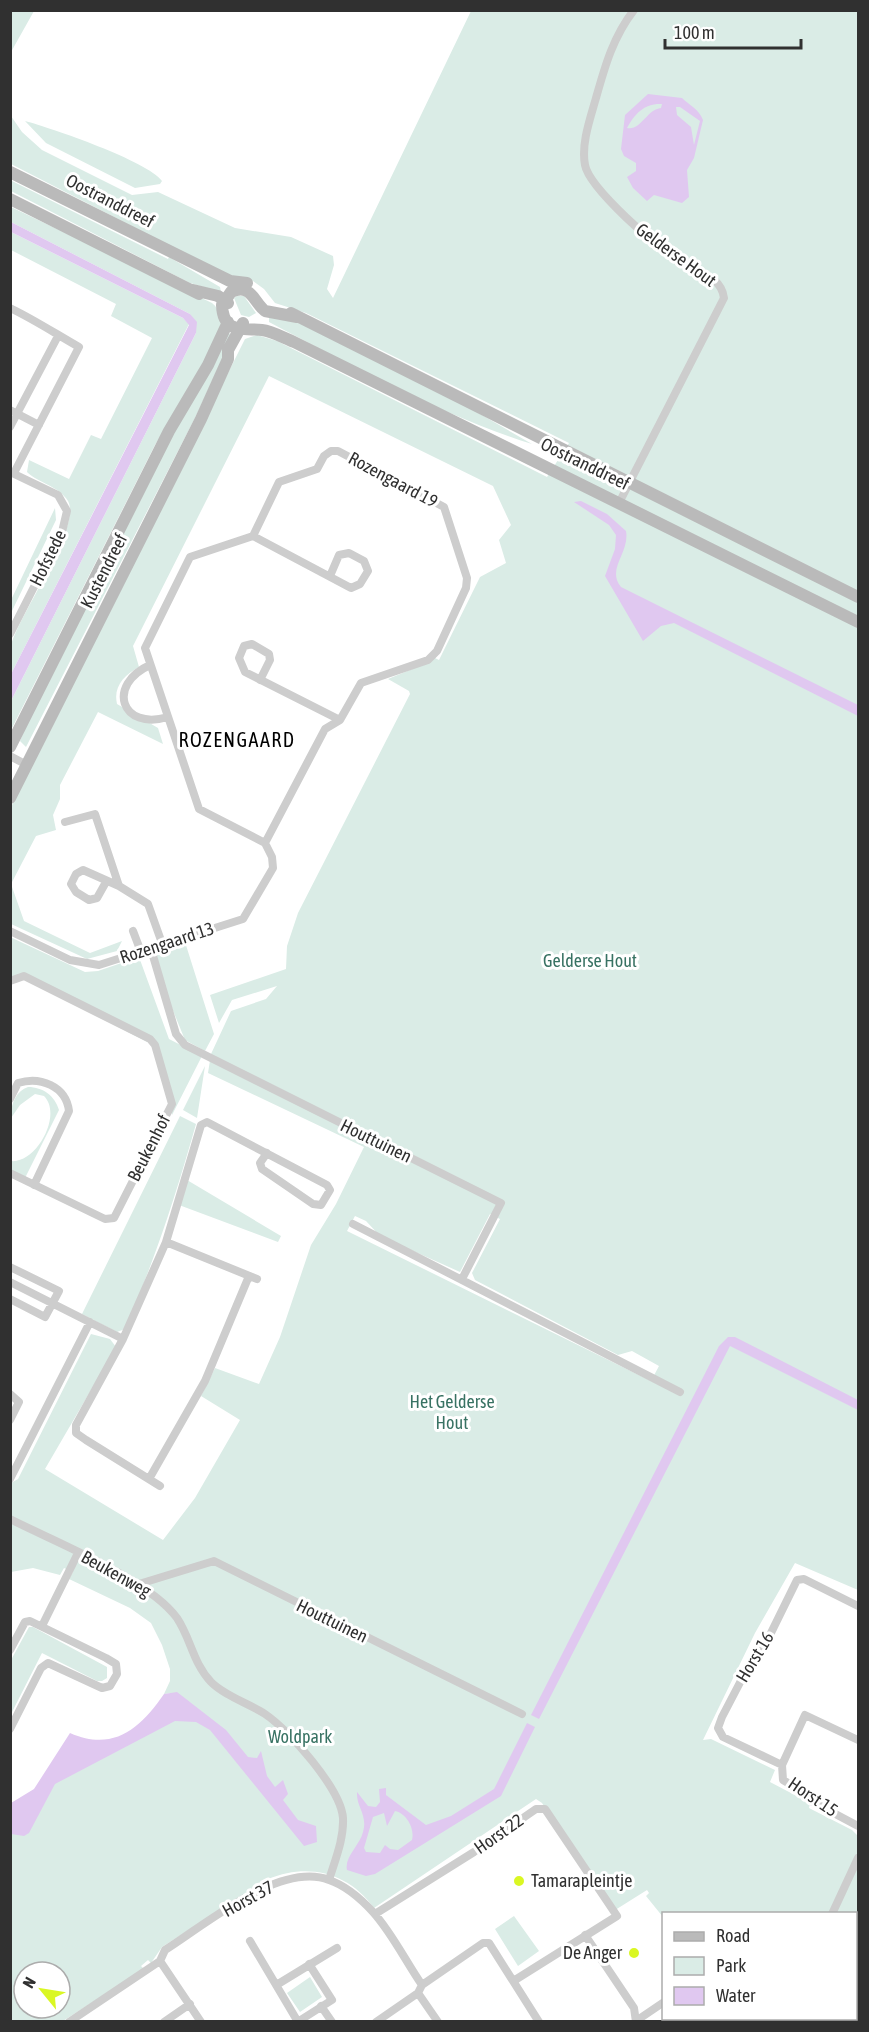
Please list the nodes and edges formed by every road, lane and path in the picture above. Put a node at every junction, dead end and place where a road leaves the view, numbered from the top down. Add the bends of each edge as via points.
1 (634, 10) edge
2 (10, 172) edge
3 (10, 199) edge
4 (229, 294) junction
5 (10, 308) edge
6 (262, 317) junction
7 (239, 326) junction
8 (58, 336) junction
9 (14, 412) edge
10 (39, 425) junction
11 (10, 427) edge
12 (12, 472) edge
13 (630, 482) junction
14 (620, 501) junction
15 (253, 536) junction
16 (330, 576) junction
17 (858, 597) edge
18 (858, 622) edge
19 (10, 633) edge
20 (150, 665) junction
21 (260, 680) dead end
22 (168, 717) junction
23 (340, 720) junction
24 (10, 747) edge
25 (10, 756) edge
26 (27, 765) junction
27 (10, 798) edge
28 (65, 822) dead end
29 (265, 843) junction
30 (105, 882) dead end
31 (119, 886) junction
32 (10, 931) edge
33 (133, 931) dead end
34 (163, 946) junction
35 (151, 949) junction
36 (141, 952) junction
37 (10, 981) edge
38 (10, 1099) edge
39 (267, 1153) junction
40 (10, 1173) edge
41 (34, 1185) junction
42 (353, 1224) dead end
43 (166, 1242) junction
44 (10, 1267) edge
45 (462, 1279) junction
46 (10, 1282) edge
47 (10, 1299) edge
48 (53, 1303) junction
49 (90, 1322) junction
50 (123, 1340) junction
51 (680, 1392) dead end
52 (10, 1394) edge
53 (10, 1419) edge
54 (10, 1479) edge
55 (149, 1479) junction
56 (160, 1486) dead end
57 (10, 1519) edge
58 (78, 1553) junction
59 (139, 1584) junction
60 (858, 1606) edge
61 (42, 1626) junction
62 (10, 1650) edge
63 (522, 1714) dead end
64 (10, 1729) edge
65 (858, 1740) edge
66 (782, 1765) junction
67 (858, 1826) edge
68 (858, 1858) edge
69 (329, 1880) junction
70 (833, 1912) edge
71 (375, 1914) junction
72 (585, 1935) junction
73 (250, 1941) dead end
74 (337, 1948) dead end
75 (160, 1961) junction
76 (309, 1964) junction
77 (515, 1980) junction
78 (278, 1984) junction
79 (420, 1989) junction
80 (662, 2003) edge
81 (190, 2004) junction
82 (321, 2006) junction
83 (299, 2021) edge
84 (636, 2021) edge
85 (69, 2022) edge
86 (164, 2022) edge
87 (201, 2022) edge
88 (332, 2022) edge
89 (376, 2022) edge
90 (438, 2022) edge
91 (539, 2022) edge

1 - 13 street, Gelderse Hout via 610,51 590,119 585,168 635,226 677,260 716,280 724,298
2 - 4 main road, Oostranddreef via 194,264
3 - 4 main road via 193,290
4 - 6 main road via 249,283 258,288
4 - 7 main road
5 - 8 street, Hofstede
6 - 7 main road
6 - 13 main road, Oostranddreef via 297,317
6 - 14 main road, Oostranddreef via 294,342
7 - 24 main road, Kustendreef via 208,365 169,430
7 - 26 main road, Kustendreef via 201,419
8 - 9 street
8 - 10 street, Hofstede via 79,346
9 - 10 street
9 - 11 street
10 - 12 street, Hofstede
12 - 19 street, Hofstede via 58,495 67,511 62,532
13 - 14 street, Gelderse Hout
13 - 17 main road, Oostranddreef
14 - 18 main road, Oostranddreef
15 - 16 street
15 - 20 street via 190,557 145,648
15 - 23 street, Rozengaard 19 via 279,482 317,469 331,451 444,507 467,578 437,651 428,660 362,683
16 - 16 street via 339,555 349,553 364,561 368,571 360,584 351,588
20 - 22 street
20 - 22 street via 131,675 124,700 129,711 143,721
21 - 23 street
22 - 29 street via 198,809
23 - 29 street via 325,729
25 - 26 street
26 - 27 main road, Kustendreef
28 - 31 street via 95,814
29 - 34 street, Rozengaard 13 via 273,868 243,919
30 - 31 street
31 - 34 street via 148,904
32 - 36 street, Rozengaard 13 via 81,964 99,965
33 - 36 street
34 - 35 street, Rozengaard 13
35 - 36 street, Rozengaard 13
35 - 45 street, Houttuinen via 176,1034 185,1045 501,1203
37 - 41 street, Beukenhof via 24,976 150,1039 172,1104 114,1218 105,1219
38 - 41 street via 18,1083 30,1079 51,1084 69,1104
39 - 39 street, Beukenhof via 260,1163 262,1170 321,1205 330,1190 327,1185
39 - 43 street, Beukenhof via 207,1122 201,1125
40 - 41 street, Beukenhof
42 - 45 street
43 - 50 street, Beukenhof
43 - 55 street via 253,1278 206,1381
44 - 48 street via 59,1291
45 - 51 street
46 - 48 street
47 - 48 street via 45,1317
48 - 49 street
49 - 50 street
49 - 54 street
50 - 55 street, Beukenhof via 76,1425 76,1433
52 - 53 street via 19,1402
55 - 56 street, Beukenhof
57 - 58 street, Beukenweg
58 - 59 street, Beukenweg
58 - 61 street
59 - 63 street, Houttuinen via 214,1561
59 - 69 street, Beukenweg via 176,1618 198,1667 213,1684 280,1727 339,1802 342,1836
60 - 66 street, Horst 16 via 804,1579 797,1580 722,1717 718,1728 723,1737
61 - 62 street via 25,1622
61 - 64 street via 116,1664 117,1674 111,1686 102,1688 48,1663 41,1668
65 - 66 street, Horst 15 via 805,1715
66 - 67 street, Horst 15 via 783,1780 811,1801
68 - 70 street
69 - 71 street, Horst 37 via 353,1893
69 - 75 street, Horst 37 via 297,1878 257,1891 165,1950
71 - 72 street, Horst 22 via 536,1809 545,1809 617,1916
71 - 79 street, Horst 37
72 - 77 street, Horst 22
72 - 84 street via 634,2008
73 - 78 street
74 - 76 street
75 - 81 street
75 - 85 street, Horst 37
76 - 78 street
76 - 82 street via 332,2000
77 - 79 street via 489,1943 483,1943
77 - 91 street
78 - 83 street via 280,1994
79 - 89 street
79 - 90 street, Horst 37
80 - 84 street
81 - 86 street
81 - 87 street
82 - 83 street
82 - 88 street

